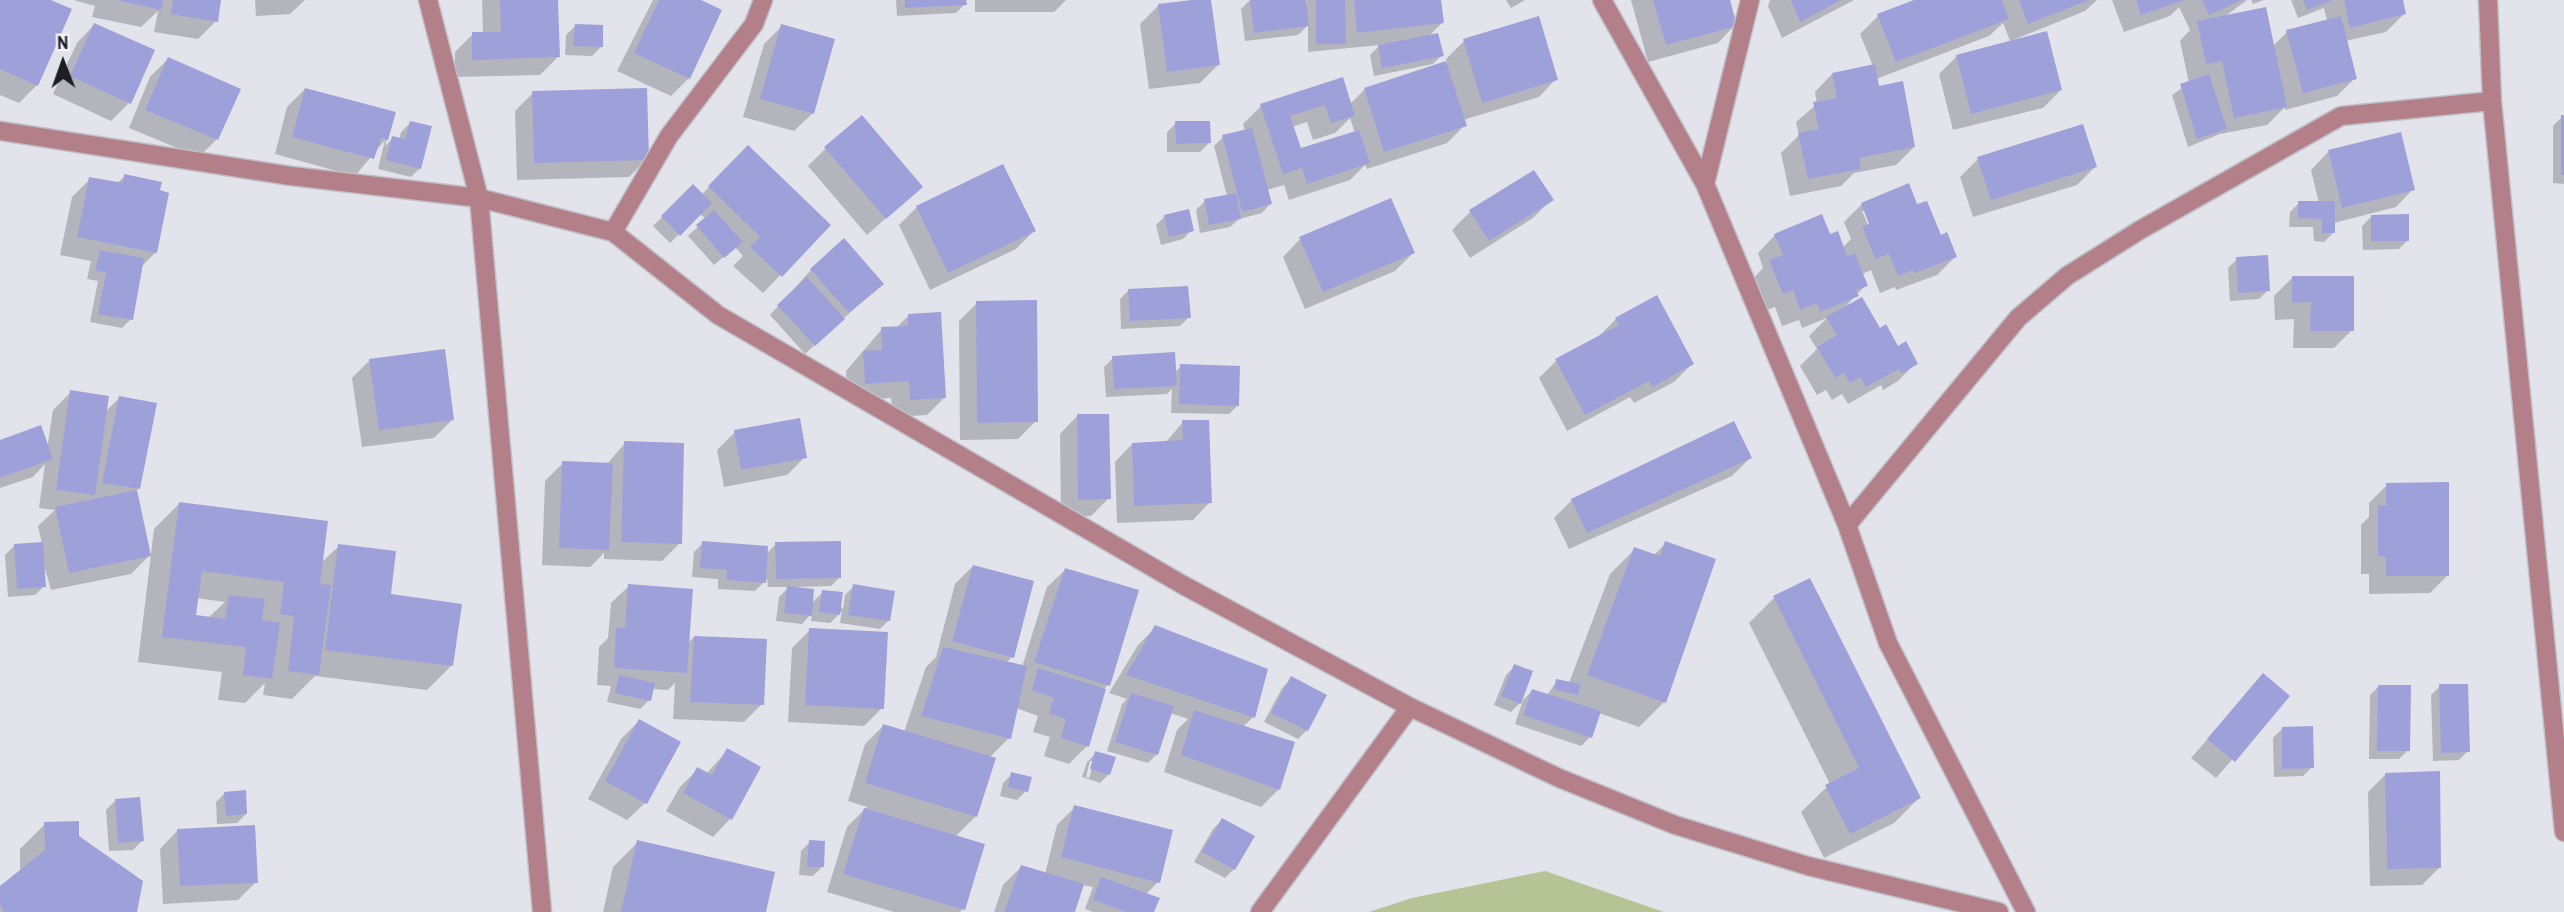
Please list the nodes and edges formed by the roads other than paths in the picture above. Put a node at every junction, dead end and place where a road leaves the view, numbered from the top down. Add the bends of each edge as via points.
1 (428, 0) edge
2 (763, 0) edge
3 (1602, 0) edge
4 (1750, 0) edge
5 (2488, 0) edge
6 (2492, 102) junction
7 (0, 131) edge
8 (1705, 184) junction
9 (479, 198) junction
10 (613, 232) junction
11 (1847, 525) junction
12 (1410, 707) junction
13 (2564, 832) edge
14 (542, 912) edge
15 (1260, 912) edge
16 (1999, 912) edge
17 (2026, 912) edge

1 - 9 street
2 - 10 street via 754,24 669,136
3 - 8 street
4 - 8 street
5 - 6 street
6 - 11 street via 2341,116 2067,276 2018,318
6 - 13 street
7 - 9 street via 291,176
8 - 11 street
9 - 10 street
9 - 14 street
10 - 12 street via 718,315 1183,585
11 - 17 street via 1888,643
12 - 15 street
12 - 16 street via 1559,778 1675,825 1808,866

